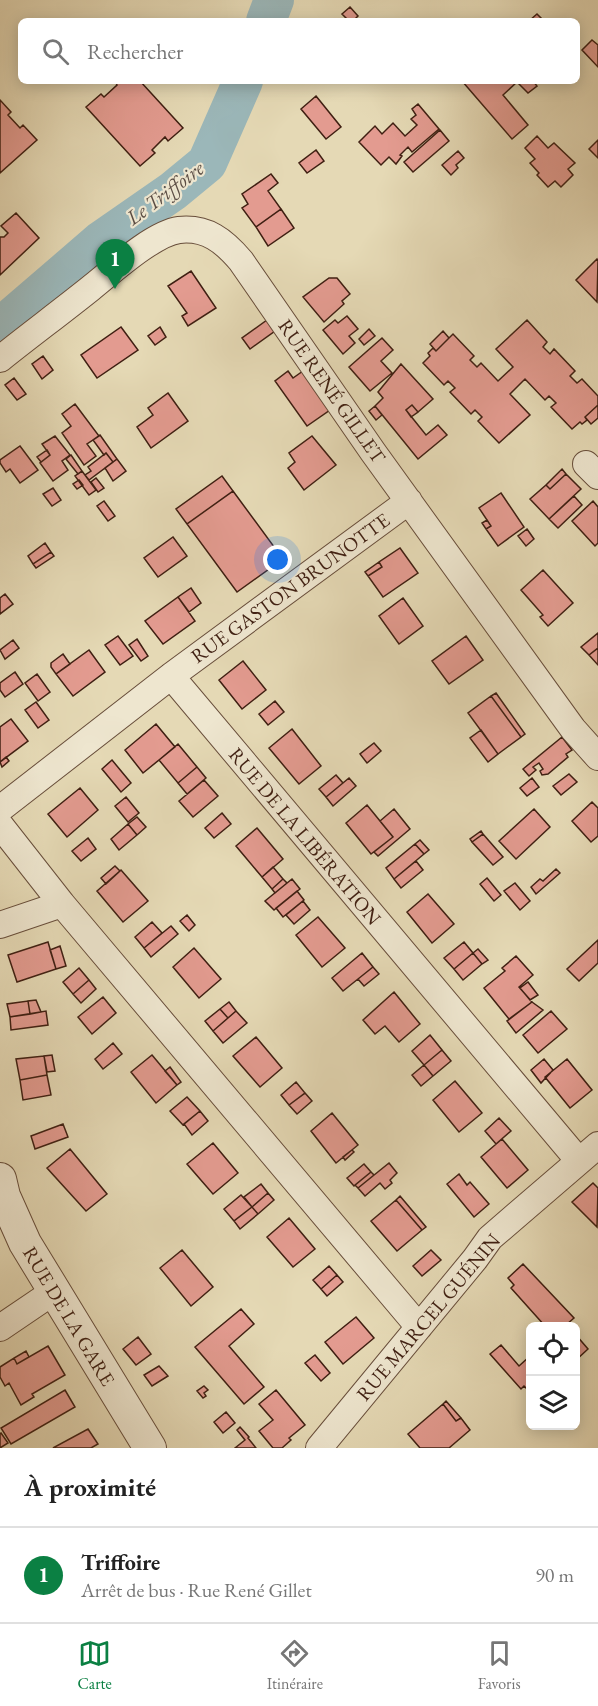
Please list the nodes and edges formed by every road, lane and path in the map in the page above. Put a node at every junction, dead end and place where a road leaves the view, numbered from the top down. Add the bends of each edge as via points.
1 (0, 359) edge
2 (409, 501) junction
3 (171, 676) junction
4 (598, 757) edge
5 (0, 809) edge
6 (0, 825) edge
7 (62, 904) junction
8 (0, 925) edge
9 (598, 1144) edge
10 (579, 1161) junction
11 (0, 1179) edge
12 (53, 1292) junction
13 (0, 1328) edge
14 (419, 1328) junction
15 (150, 1448) edge
16 (319, 1448) edge

1 - 2 street, RUE RENÉ GILLET via 149,244 170,232 205,233 219,238 242,261
2 - 3 street, RUE GASTON BRUNOTTE
2 - 4 street, RUE RENÉ GILLET via 573,729
3 - 5 street
3 - 10 street, RUE DE LA LIBÉRATION
6 - 7 street
7 - 8 street
7 - 14 street
9 - 10 street, RUE MARCEL GUÉNIN
10 - 14 street, RUE MARCEL GUÉNIN via 490,1238
11 - 12 street, RUE DE LA GARE via 25,1243
12 - 13 street
12 - 15 street, RUE DE LA GARE
14 - 16 street, RUE MARCEL GUÉNIN

